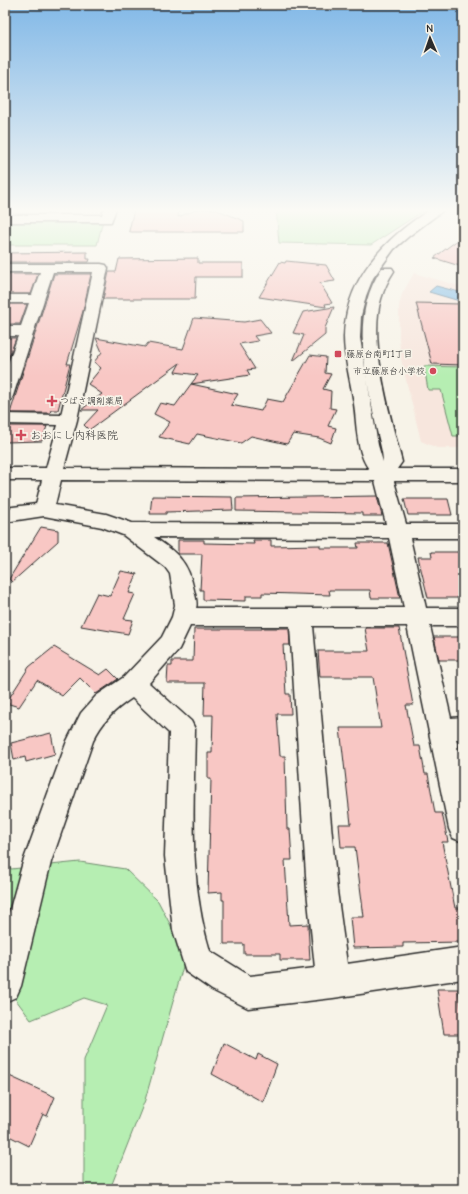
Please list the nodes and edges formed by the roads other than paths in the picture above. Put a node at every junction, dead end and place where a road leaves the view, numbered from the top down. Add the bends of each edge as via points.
1 (391, 265) edge
2 (48, 267) junction
3 (5, 268) edge
4 (5, 299) edge
5 (38, 299) junction
6 (5, 331) edge
7 (26, 331) junction
8 (10, 368) edge
9 (5, 396) edge
10 (5, 419) edge
11 (68, 420) junction
12 (5, 463) edge
13 (463, 463) edge
14 (384, 466) junction
15 (55, 468) junction
16 (5, 474) edge
17 (463, 475) edge
18 (44, 509) junction
19 (5, 515) edge
20 (130, 530) junction
21 (398, 530) junction
22 (463, 531) edge
23 (183, 617) junction
24 (301, 617) junction
25 (416, 617) junction
26 (463, 618) edge
27 (133, 684) junction
28 (452, 729) edge
29 (463, 829) edge
30 (463, 963) edge
31 (332, 982) junction
32 (5, 986) edge

1 - 14 street via 382,278 371,309 368,334
2 - 3 street
2 - 5 street
2 - 11 street via 101,268
4 - 5 street
5 - 7 street
6 - 7 street
7 - 8 street
8 - 9 street
10 - 11 street
11 - 15 street
12 - 15 street
13 - 14 street
14 - 15 street
14 - 17 street
14 - 21 street
15 - 16 street
15 - 18 street
18 - 19 street
18 - 20 street via 106,521
20 - 21 street
20 - 23 street via 156,548 180,572 186,605
21 - 22 street
21 - 25 street
23 - 24 street
23 - 27 street via 171,643
24 - 25 street
24 - 31 street via 322,891
25 - 26 street
25 - 28 street
27 - 31 street via 182,730 179,856 188,930 197,961 248,992
27 - 32 street via 104,703 90,721 80,741 37,862
28 - 29 street
30 - 31 street

